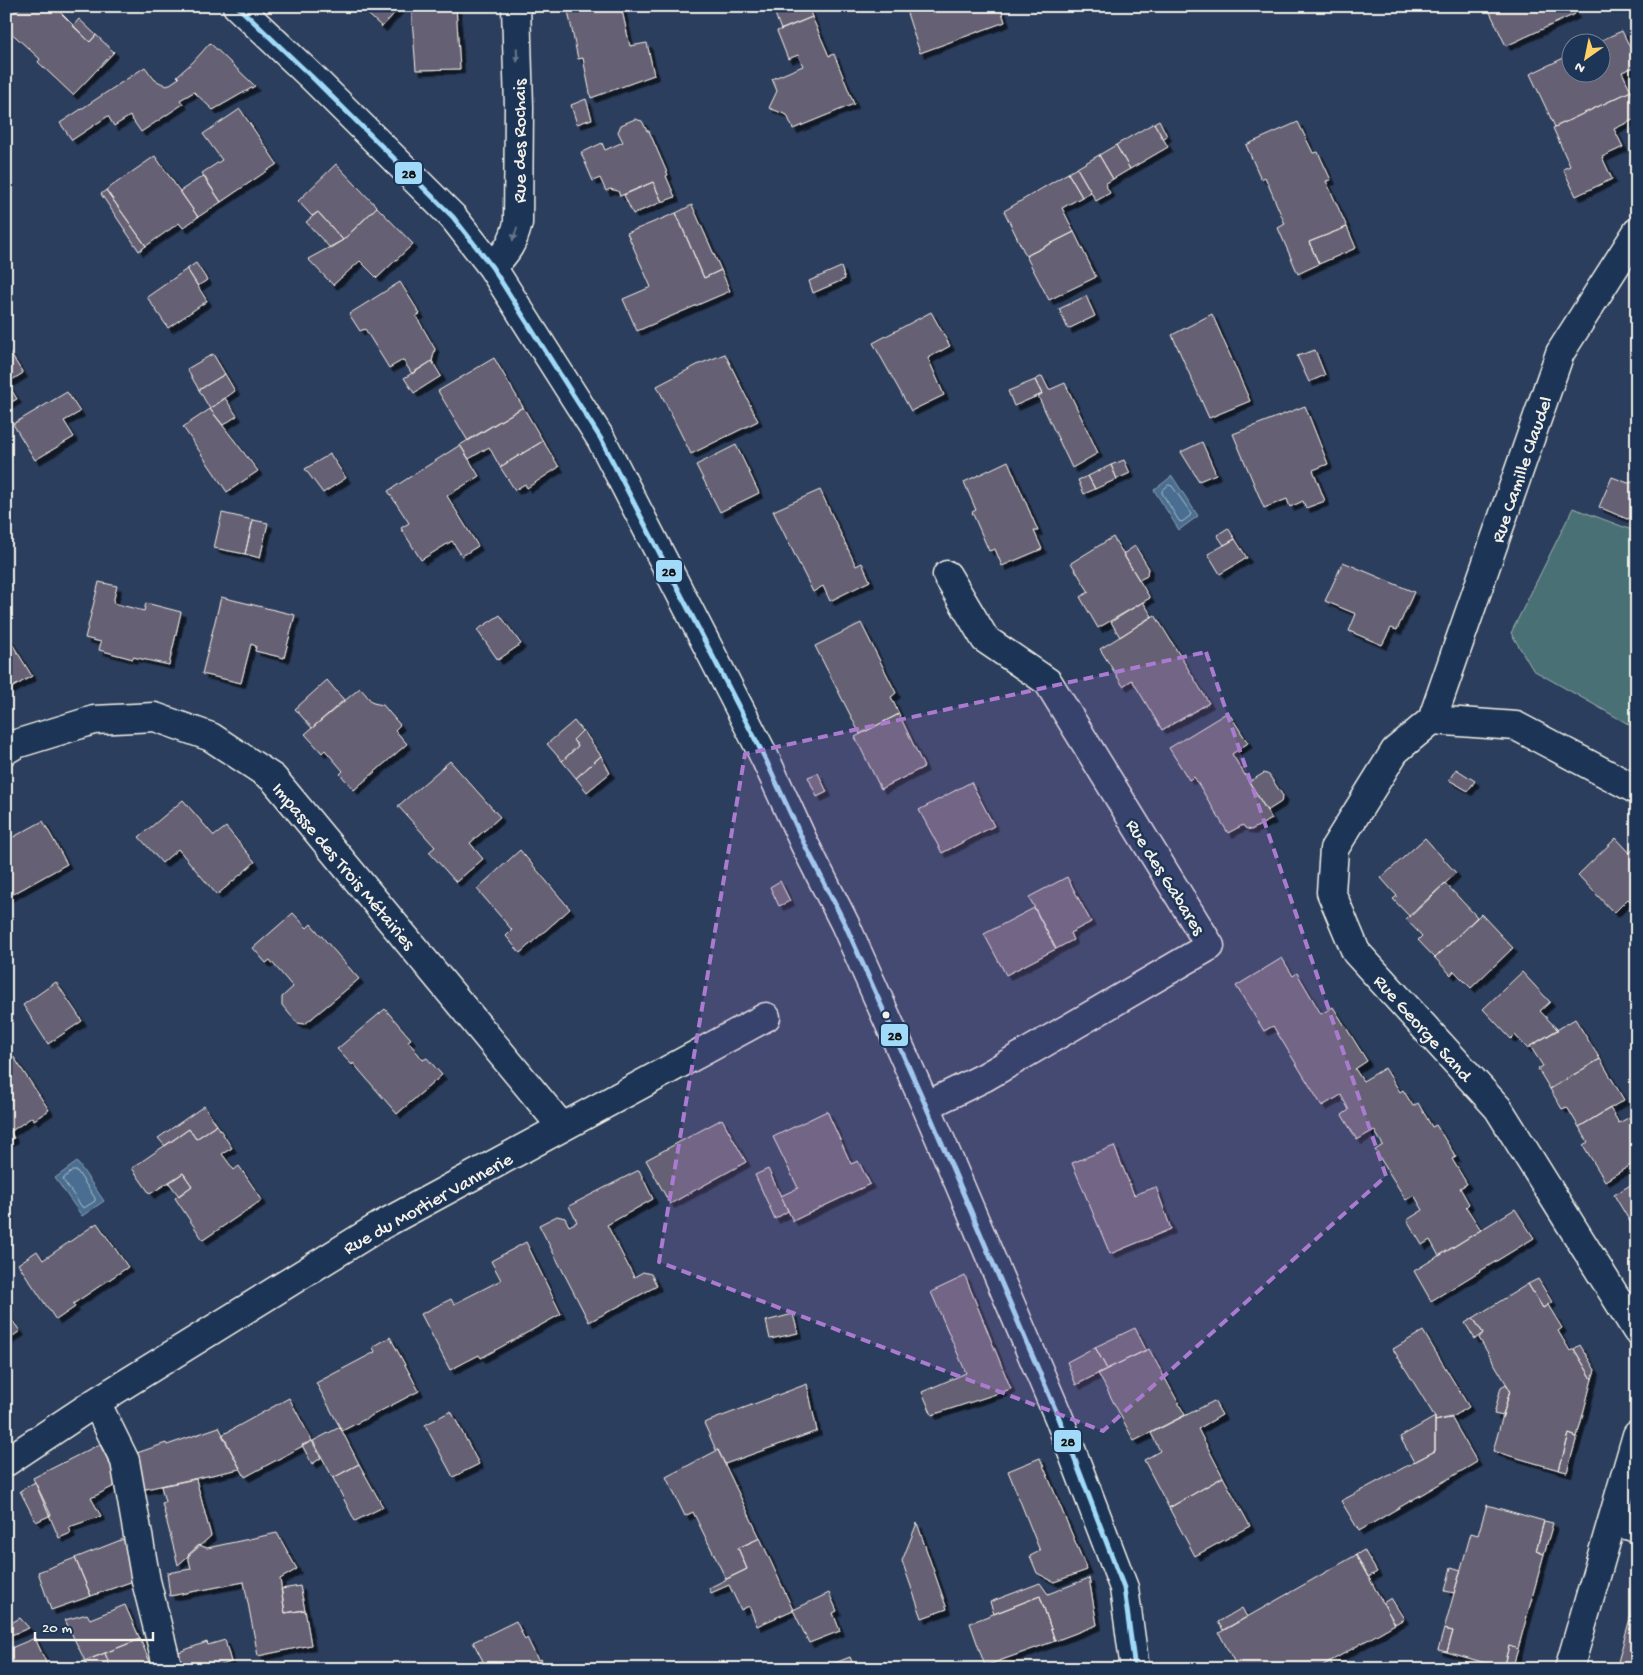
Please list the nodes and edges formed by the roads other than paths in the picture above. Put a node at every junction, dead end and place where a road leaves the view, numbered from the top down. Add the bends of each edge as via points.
1 (237, 6) edge
2 (516, 6) edge
3 (1637, 232) edge
4 (492, 267) junction
5 (946, 575) dead end
6 (1432, 720) junction
7 (6, 750) edge
8 (1637, 790) edge
9 (766, 1017) dead end
10 (926, 1106) junction
11 (562, 1127) junction
12 (1637, 1331) edge
13 (96, 1402) junction
14 (1637, 1436) edge
15 (6, 1462) edge
16 (1624, 1525) edge
17 (168, 1669) edge
18 (1135, 1669) edge
19 (1569, 1669) edge

1 - 4 street via 453,217
2 -> 4 street, Rue des Rochais via 518,223 506,253
3 - 6 street, Rue Camille Claudel via 1560,353
4 - 10 street via 601,439 765,758 845,924
5 - 10 street, Rue des Gabares via 984,639 1048,682 1210,946 985,1077
6 - 8 street via 1516,726
6 - 12 street, Rue George Sand via 1394,751 1334,849 1330,892 1356,952 1498,1108
7 - 11 street, Impasse des Trois Métairies via 94,720 155,717 211,736 274,778
9 - 11 street, Rue du Mortier Vannerie
10 - 18 street via 1058,1418 1124,1588
11 - 13 street, Rue du Mortier Vannerie via 380,1226
13 - 15 street, Rue du Mortier Vannerie
13 - 17 street via 125,1462 146,1581
14 - 16 street
16 - 19 street

